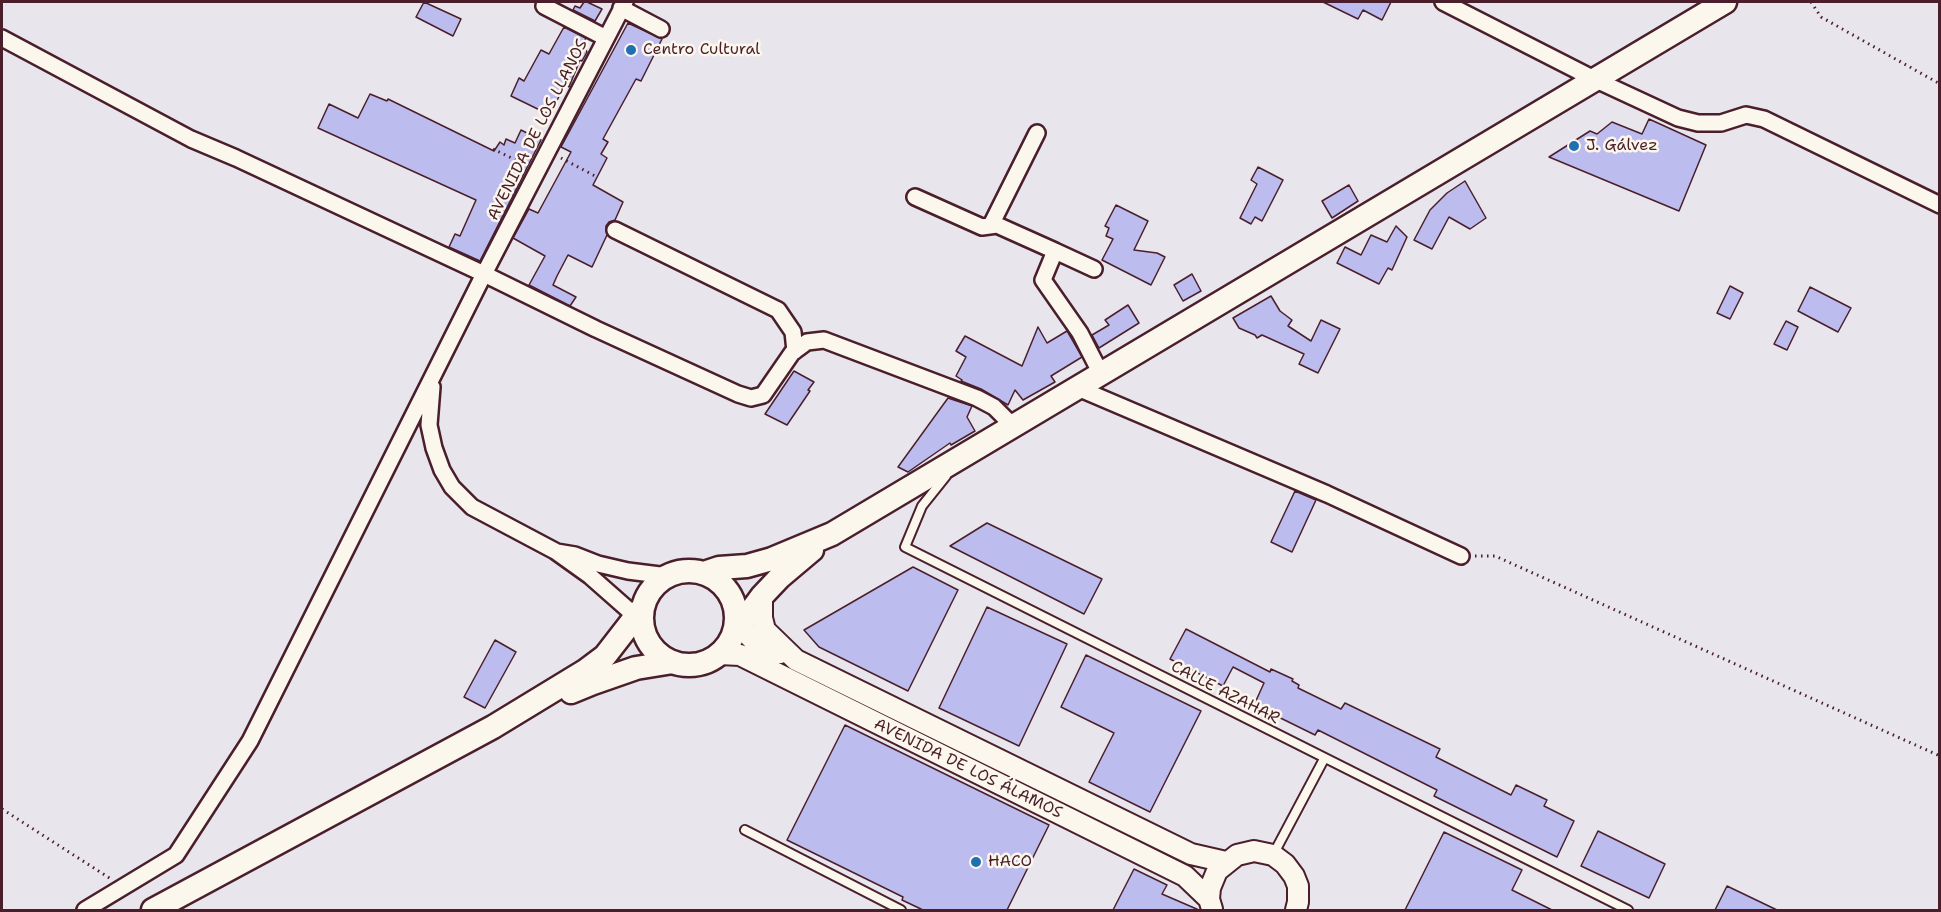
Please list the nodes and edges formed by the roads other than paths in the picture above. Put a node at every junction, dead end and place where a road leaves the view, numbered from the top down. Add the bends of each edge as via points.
1 (1443, 2) edge
2 (1725, 2) edge
3 (623, 4) edge
4 (544, 6) dead end
5 (661, 29) dead end
6 (2, 38) edge
7 (606, 38) junction
8 (1594, 79) junction
9 (1037, 133) dead end
10 (915, 197) dead end
11 (1940, 205) edge
12 (991, 225) junction
13 (615, 230) dead end
14 (1055, 251) junction
15 (1094, 269) dead end
16 (484, 274) junction
17 (795, 351) junction
18 (436, 369) junction
19 (1101, 374) junction
20 (1078, 388) junction
21 (1013, 426) junction
22 (961, 457) junction
23 (832, 534) junction
24 (555, 551) junction
25 (1461, 556) road end
26 (704, 573) junction
27 (668, 576) junction
28 (610, 593) junction
29 (762, 596) junction
30 (641, 617) junction
31 (736, 627) junction
32 (615, 644) junction
33 (719, 654) junction
34 (796, 660) junction
35 (673, 662) junction
36 (493, 727) junction
37 (1324, 759) junction
38 (745, 830) dead end
39 (1273, 855) junction
40 (1226, 862) junction
41 (1210, 905) edge
42 (1300, 908) edge
43 (85, 910) edge
44 (153, 910) edge
45 (901, 910) edge
46 (1628, 910) edge

1 - 8 street
2 - 8 main road
3 - 5 street
3 - 7 street, AVENIDA DE LOS LLANOS
4 - 7 street
6 - 16 street via 191,139
7 - 16 street, AVENIDA DE LOS LLANOS
8 - 11 street via 1678,118 1698,123 1721,123 1746,115 1764,119
8 - 19 main road
9 - 12 street
10 - 12 street via 982,227
12 - 14 street
13 - 17 street via 778,310 793,332
14 - 15 street
14 - 19 street via 1042,280 1080,333
16 - 17 street via 750,398 763,395
16 - 18 street, AVENIDA DE LOS LLANOS
17 - 21 street via 807,342 824,340 977,398 994,406
18 - 24 street via 429,425 442,470 452,487 472,507
18 - 43 street via 250,741 176,855
19 - 20 main road
20 - 21 main road
20 - 25 street
21 - 22 main road
22 - 23 main road
22 - 37 lane, CALLE AZAHAR via 922,506 905,547
23 - 26 main road via 772,559
23 - 29 main road
24 - 27 street via 628,571
24 - 28 street
26 - 27 main road
26 - 31 main road via 728,592 736,609
27 - 30 main road via 648,595
28 - 30 street
28 - 32 street via 618,615
29 - 31 main road
29 - 34 street, AVENIDA DE LOS ÁLAMOS via 765,630
30 - 32 main road
30 - 35 main road via 649,642
31 - 33 main road
31 - 34 street, AVENIDA DE LOS ÁLAMOS
32 - 36 main road via 585,671
33 - 35 main road via 697,664
33 - 41 street, AVENIDA DE LOS ÁLAMOS via 740,655 1185,876
34 - 40 street, AVENIDA DE LOS ÁLAMOS via 1191,854
35 - 36 main road via 636,668 593,683
36 - 44 main road
37 - 39 lane
37 - 46 lane, CALLE AZAHAR
38 - 45 lane
39 - 40 street via 1254,851
39 - 42 street via 1294,876
40 - 41 street via 1210,888

